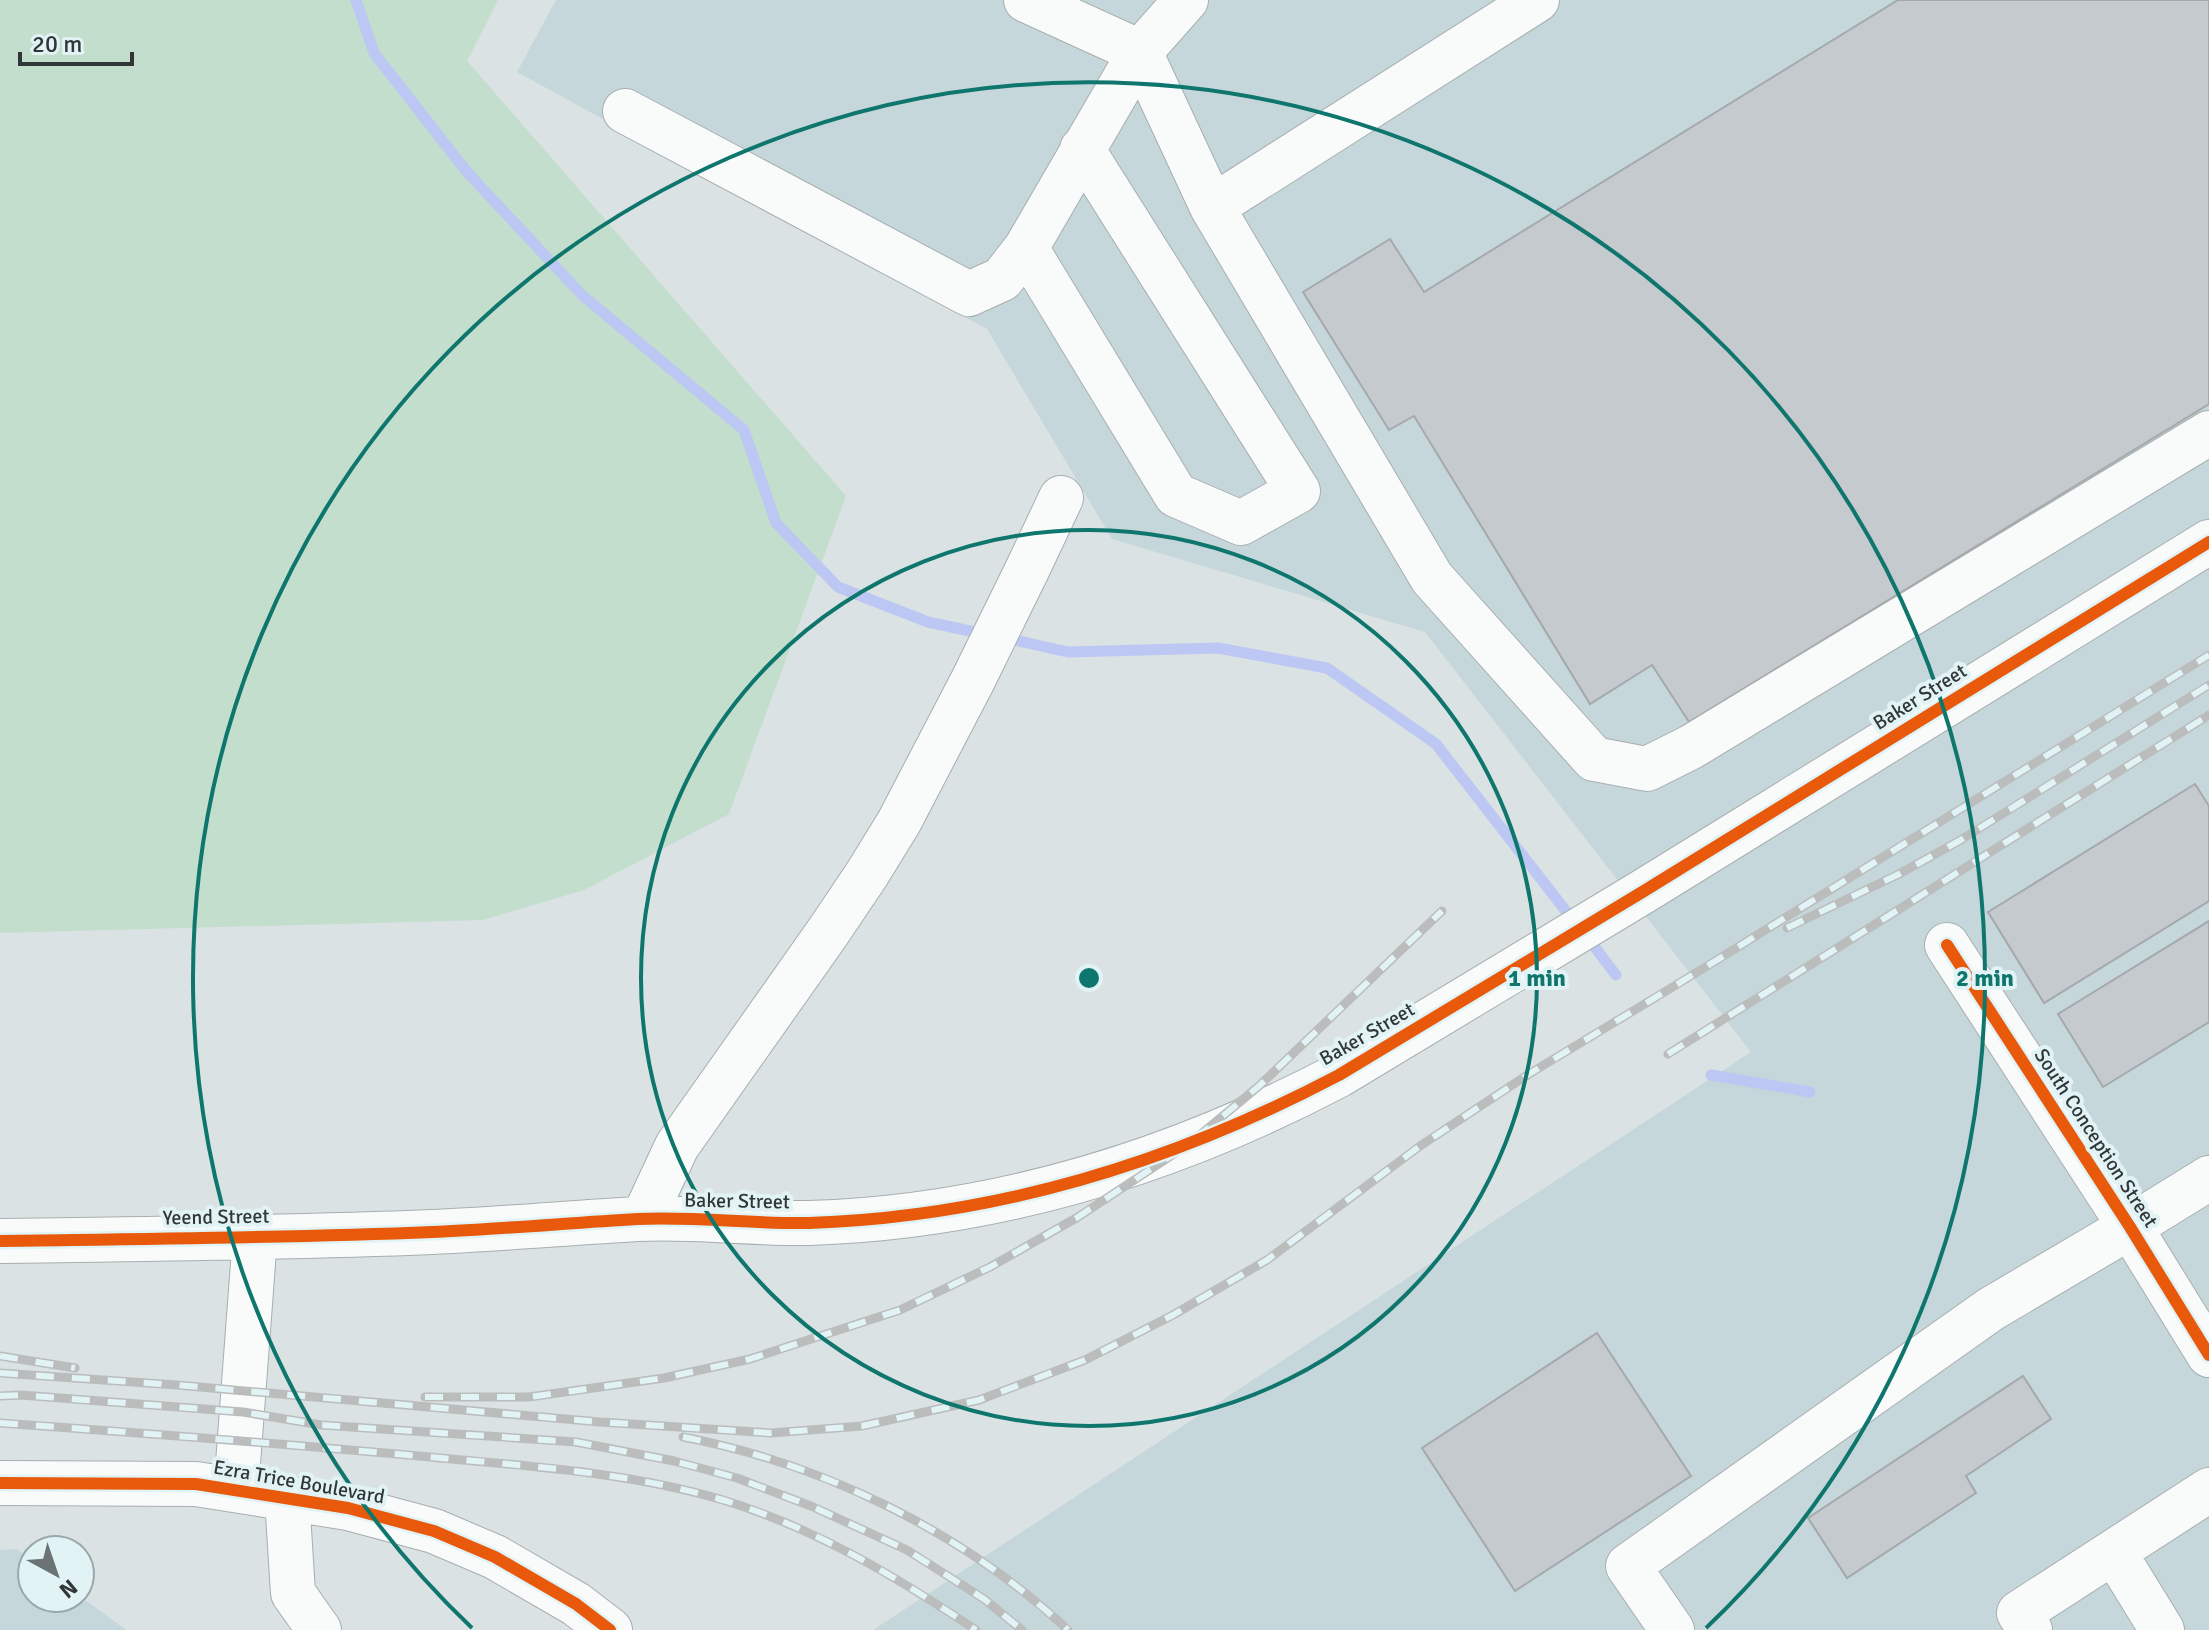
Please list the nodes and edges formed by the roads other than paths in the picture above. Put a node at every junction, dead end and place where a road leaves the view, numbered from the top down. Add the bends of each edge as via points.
1 (1026, 0) edge
2 (1186, 0) edge
3 (1537, 0) edge
4 (1140, 52) junction
5 (625, 111) dead end
6 (1082, 149) junction
7 (1212, 207) junction
8 (1026, 248) junction
9 (2209, 433) edge
10 (1061, 498) dead end
11 (2209, 542) edge
12 (1947, 945) dead end
13 (2209, 1178) edge
14 (643, 1219) junction
15 (2130, 1227) junction
16 (433, 1232) joint
17 (255, 1237) junction
18 (0, 1241) edge
19 (2209, 1355) edge
20 (0, 1483) edge
21 (236, 1490) junction
22 (2209, 1490) edge
23 (287, 1498) junction
24 (2114, 1552) junction
25 (319, 1630) edge
26 (610, 1630) edge
27 (1672, 1630) edge
28 (2030, 1630) edge
29 (2162, 1630) edge

1 - 4 street
2 - 4 street
3 - 7 street
4 - 6 street
4 - 7 street
5 - 8 street via 969,294 1002,279
6 - 8 street
6 - 8 street via 1298,491 1241,523 1176,495
7 - 9 street via 1432,578 1594,759 1647,769 1691,747
10 - 14 street via 899,822 677,1146
11 - 14 street, Baker Street via 1644,891 1291,1100 1189,1144 1018,1197 876,1219
12 - 15 street, South Conception Street
13 - 15 street
14 - 16 street, Baker Street
15 - 19 street, South Conception Street
15 - 27 street via 1991,1309 1628,1566
16 - 17 street, Yeend Street
17 - 18 street, Yeend Street
17 - 21 street
20 - 21 street, Ezra Trice Boulevard via 196,1484
21 - 23 street, Ezra Trice Boulevard
22 - 24 street
23 - 25 street via 293,1593
23 - 26 street, Ezra Trice Boulevard via 434,1531 495,1557
24 - 28 street via 2019,1613
24 - 29 street

